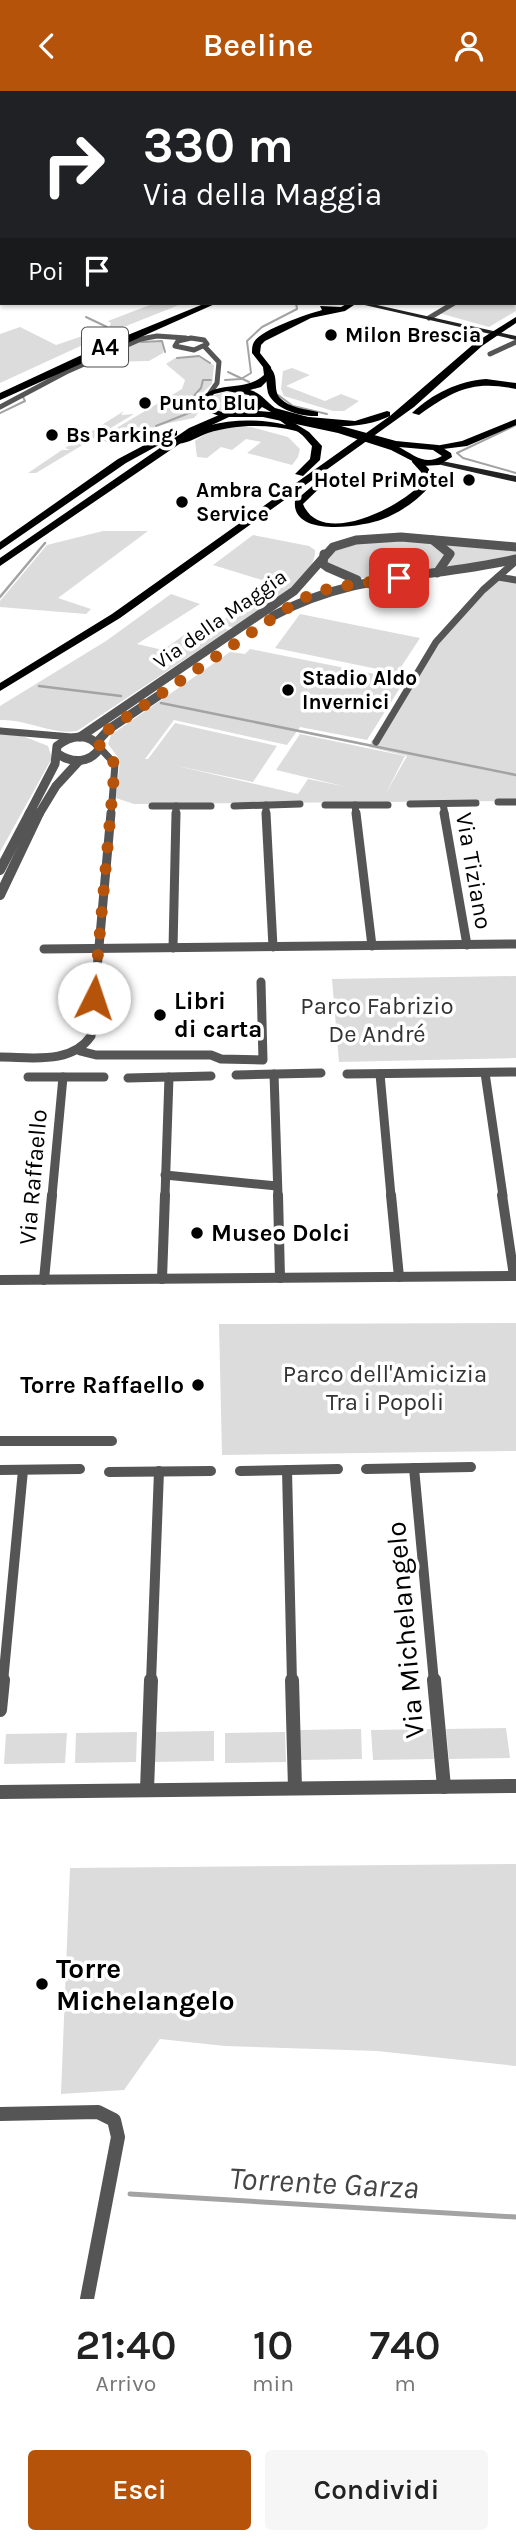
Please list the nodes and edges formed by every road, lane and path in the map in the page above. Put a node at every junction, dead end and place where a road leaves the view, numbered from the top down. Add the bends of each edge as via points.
1 (191, 305) edge
2 (208, 305) edge
3 (315, 305) edge
4 (349, 305) edge
5 (369, 305) edge
6 (451, 305) edge
7 (338, 309) junction
8 (399, 312) junction
9 (308, 316) junction
10 (516, 317) edge
11 (429, 318) junction
12 (492, 334) junction
13 (514, 335) edge
14 (166, 337) junction
15 (186, 338) junction
16 (176, 342) junction
17 (205, 347) junction
18 (194, 350) junction
19 (490, 354) dead end
20 (214, 355) junction
21 (465, 366) junction
22 (269, 370) junction
23 (218, 380) junction
24 (258, 385) junction
25 (516, 386) edge
26 (0, 389) edge
27 (234, 389) junction
28 (210, 393) junction
29 (0, 397) edge
30 (260, 400) junction
31 (429, 404) junction
32 (0, 407) edge
33 (205, 409) junction
34 (247, 413) junction
35 (386, 414) junction
36 (226, 415) junction
37 (278, 416) junction
38 (300, 418) junction
39 (516, 422) edge
40 (378, 434) junction
41 (175, 443) junction
42 (365, 443) junction
43 (435, 447) junction
44 (418, 448) junction
45 (412, 458) junction
46 (444, 459) junction
47 (313, 462) junction
48 (325, 478) junction
49 (516, 478) edge
50 (64, 500) junction
51 (240, 531) junction
52 (431, 538) junction
53 (0, 539) edge
54 (0, 547) edge
55 (516, 547) edge
56 (18, 552) junction
57 (324, 554) junction
58 (0, 558) edge
59 (516, 560) edge
60 (0, 563) edge
61 (493, 565) junction
62 (505, 570) junction
63 (0, 573) edge
64 (437, 573) junction
65 (498, 577) junction
66 (516, 580) edge
67 (365, 582) junction
68 (0, 688) edge
69 (0, 695) edge
70 (0, 731) edge
71 (39, 736) junction
72 (76, 737) junction
73 (376, 742) dead end
74 (99, 745) junction
75 (57, 752) junction
76 (92, 758) junction
77 (79, 761) junction
78 (113, 775) junction
79 (498, 802) dead end
80 (516, 802) edge
81 (476, 803) dead end
82 (300, 804) dead end
83 (410, 804) dead end
84 (443, 804) junction
85 (266, 805) junction
86 (325, 805) dead end
87 (355, 805) junction
88 (388, 805) dead end
89 (152, 806) dead end
90 (176, 806) junction
91 (211, 806) dead end
92 (234, 806) dead end
93 (0, 870) edge
94 (0, 895) edge
95 (516, 944) edge
96 (467, 945) junction
97 (372, 946) junction
98 (273, 947) junction
99 (173, 948) junction
100 (44, 949) dead end
101 (98, 949) junction
102 (261, 982) dead end
103 (93, 1018) junction
104 (113, 1018) dead end
105 (79, 1051) junction
106 (0, 1057) edge
107 (516, 1072) edge
108 (320, 1073) dead end
109 (485, 1073) junction
110 (274, 1074) junction
111 (380, 1074) junction
112 (236, 1075) dead end
113 (347, 1075) dead end
114 (211, 1076) dead end
115 (28, 1077) dead end
116 (63, 1077) junction
117 (104, 1077) dead end
118 (169, 1077) junction
119 (128, 1078) dead end
120 (165, 1175) junction
121 (277, 1186) junction
122 (515, 1276) edge
123 (399, 1277) junction
124 (280, 1278) junction
125 (162, 1279) junction
126 (0, 1280) edge
127 (44, 1280) junction
128 (0, 1441) edge
129 (112, 1441) dead end
130 (471, 1467) dead end
131 (414, 1468) junction
132 (80, 1469) dead end
133 (338, 1469) dead end
134 (366, 1469) dead end
135 (0, 1470) edge
136 (23, 1470) junction
137 (287, 1470) junction
138 (159, 1471) junction
139 (211, 1471) dead end
140 (240, 1471) dead end
141 (109, 1472) dead end
142 (0, 1710) edge
143 (516, 1786) edge
144 (444, 1787) junction
145 (295, 1788) junction
146 (147, 1790) junction
147 (0, 1792) edge
148 (0, 2114) edge
149 (87, 2299) edge

1 - 26 highway, A4
2 - 29 highway, A4
3 - 7 main road
3 - 9 main road
4 - 7 main road
5 - 8 main road
6 - 11 street
7 - 8 main road
7 - 9 main road
8 - 11 main road
9 - 22 main road via 259,342 257,356
10 - 12 main road
11 - 13 main road
12 - 13 main road
12 - 21 main road
12 - 35 main road
12 - 40 main road
13 - 19 street
14 - 15 street
14 - 16 street
14 - 32 street via 129,344
15 - 16 street
15 - 17 street via 204,340
16 - 18 street via 177,348
17 - 18 street
17 - 20 street
18 - 20 street
20 - 23 street via 219,360
21 - 31 main road
21 - 40 main road
22 - 24 main road
22 - 35 main road via 273,394 288,407 341,418
23 - 27 street
23 - 28 street
24 - 27 main road
24 - 30 main road
25 - 31 main road via 467,383 446,390
27 - 28 main road
27 - 30 main road
28 - 33 main road via 201,400
30 - 34 main road
30 - 38 main road via 272,410
31 - 40 main road
33 - 36 main road
33 - 50 highway via 199,419 122,461
34 - 36 main road
34 - 37 main road
35 - 38 main road via 346,424
36 - 41 highway
37 - 45 main road via 391,447
37 - 47 main road via 314,441 318,451
38 - 44 main road
39 - 43 main road via 464,444
40 - 42 main road
41 - 47 main road via 217,426 270,424 306,438 314,450
41 - 56 highway
42 - 48 main road
42 - 51 main road
43 - 44 main road
43 - 46 main road
44 - 45 main road
45 - 46 main road via 427,463
45 - 48 main road via 426,471 426,485 374,520 360,524 329,524 302,513 301,498
46 - 49 main road
47 - 51 main road via 241,522
48 - 51 main road
50 - 53 highway
50 - 54 highway
51 - 68 main road via 93,632
51 - 69 main road via 91,640
52 - 55 street
52 - 57 street via 406,536 346,544
52 - 64 street via 450,554
56 - 58 highway
56 - 60 highway
56 - 63 highway
57 - 67 street, Via della Maggia via 323,563 332,572
57 - 72 street, Via della Maggia via 314,572 294,591
59 - 61 street
59 - 62 street
61 - 62 street
61 - 64 street
62 - 65 street
64 - 67 street, Via della Maggia
65 - 66 street
65 - 73 street via 436,642
67 - 74 street, Via della Maggia via 315,593 283,609 109,729
70 - 71 street
71 - 72 street
71 - 75 street
72 - 74 street
72 - 75 street, Via della Maggia via 61,742
74 - 76 street, Via della Maggia
74 - 78 street via 113,760
75 - 77 street
75 - 93 street
76 - 77 street
76 - 78 street via 112,764
77 - 94 street via 66,770 51,792
78 - 101 street
79 - 80 street, Via Tiziano
81 - 84 street, Via Tiziano
82 - 85 street
83 - 84 street, Via Tiziano
84 - 96 street, Via Tiziano
85 - 92 street
85 - 98 street
86 - 87 street
87 - 88 street
87 - 97 street
89 - 90 street
90 - 91 street
90 - 99 street
95 - 96 street, Via Tiziano
96 - 97 street, Via Tiziano
97 - 98 street, Via Tiziano
98 - 99 street, Via Tiziano
99 - 101 street, Via Tiziano
100 - 101 street, Via Tiziano
101 - 103 street
102 - 105 street via 263,1060
103 - 104 street
103 - 105 street via 91,1036
105 - 106 street
107 - 109 street
108 - 110 street
109 - 111 street
109 - 122 street, Via Raffaello
110 - 112 street
110 - 121 street
111 - 113 street
111 - 123 street
114 - 118 street
115 - 116 street, Via Raffaello
116 - 117 street, Via Raffaello
116 - 127 street, Via Raffaello
118 - 119 street
118 - 120 street
120 - 121 street
120 - 125 street
121 - 124 street
122 - 123 street, Via Raffaello
123 - 124 street, Via Raffaello
124 - 125 street, Via Raffaello
125 - 127 street, Via Raffaello
126 - 127 street, Via Raffaello
128 - 129 street
130 - 131 street
131 - 134 street
131 - 144 street, Via Michelangelo
132 - 136 street
133 - 137 street
135 - 136 street
136 - 142 street
137 - 140 street
137 - 145 street
138 - 139 street
138 - 141 street
138 - 146 street
143 - 144 street
144 - 145 street
145 - 146 street
146 - 147 street
148 - 149 street via 98,2112 114,2120 118,2137

